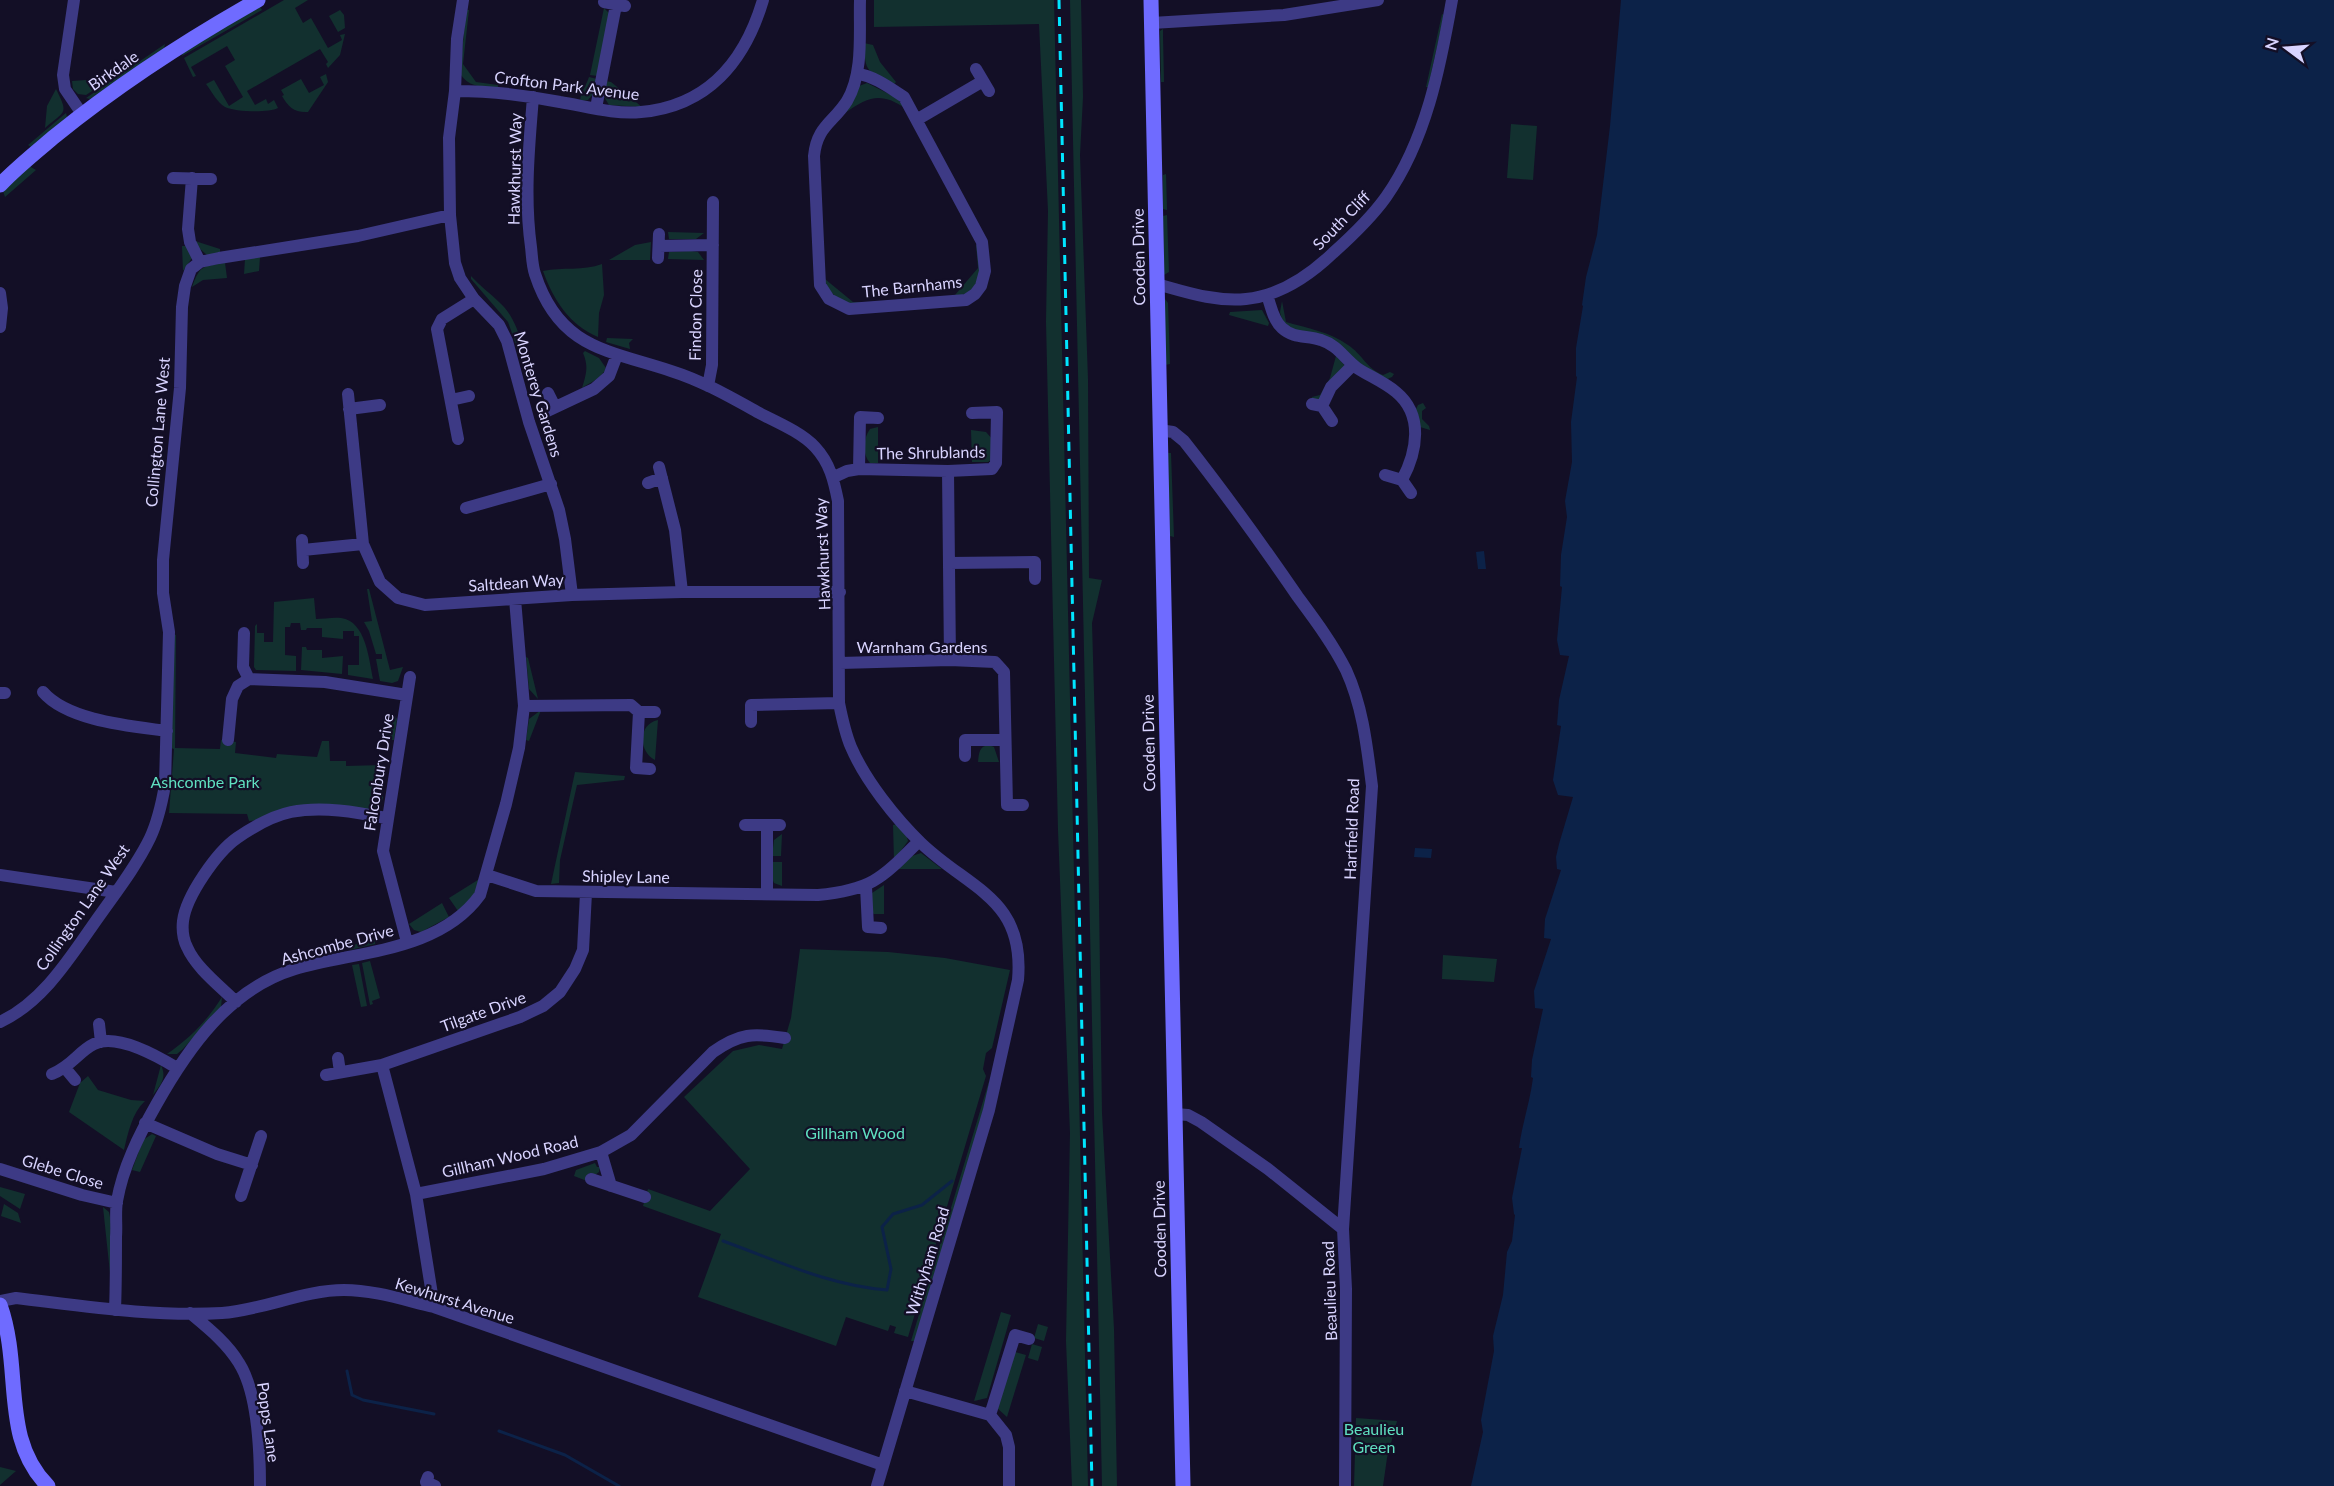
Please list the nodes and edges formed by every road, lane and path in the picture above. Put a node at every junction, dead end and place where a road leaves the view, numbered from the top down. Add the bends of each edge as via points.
1 (74, 0) edge
2 (258, 0) edge
3 (463, 0) edge
4 (764, 0) edge
5 (860, 0) edge
6 (1151, 0) edge
7 (1378, 0) edge
8 (1452, 0) edge
9 (615, 4) dead end
10 (1152, 23) junction
11 (976, 69) dead end
12 (858, 74) junction
13 (455, 91) junction
14 (533, 97) junction
15 (596, 108) junction
16 (82, 114) junction
17 (918, 119) junction
18 (173, 178) dead end
19 (192, 178) junction
20 (211, 179) dead end
21 (0, 185) edge
22 (713, 202) dead end
23 (450, 215) junction
24 (713, 245) junction
25 (659, 246) dead end
26 (200, 262) junction
27 (1157, 284) junction
28 (0, 293) edge
29 (1267, 295) junction
30 (474, 299) junction
31 (0, 327) edge
32 (617, 355) junction
33 (1353, 365) junction
34 (708, 386) junction
35 (548, 393) dead end
36 (348, 394) dead end
37 (469, 396) dead end
38 (452, 400) junction
39 (380, 405) dead end
40 (349, 409) junction
41 (972, 413) dead end
42 (878, 418) dead end
43 (1332, 421) dead end
44 (1159, 430) junction
45 (458, 439) dead end
46 (859, 469) junction
47 (948, 471) junction
48 (1385, 475) dead end
49 (834, 477) junction
50 (1402, 480) junction
51 (648, 483) dead end
52 (551, 484) junction
53 (1411, 493) dead end
54 (474, 502) dead end
55 (363, 544) junction
56 (949, 563) junction
57 (303, 564) dead end
58 (1035, 579) dead end
59 (682, 592) junction
60 (840, 592) junction
61 (572, 595) junction
62 (515, 599) junction
63 (244, 633) dead end
64 (950, 660) junction
65 (840, 663) junction
66 (410, 677) dead end
67 (249, 679) junction
68 (407, 695) junction
69 (46, 701) dead end
70 (839, 703) junction
71 (524, 706) junction
72 (639, 712) junction
73 (655, 712) dead end
74 (751, 722) dead end
75 (167, 731) junction
76 (228, 740) dead end
77 (1005, 740) junction
78 (965, 756) dead end
79 (650, 769) dead end
80 (1023, 804) dead end
81 (386, 818) junction
82 (745, 825) dead end
83 (919, 841) junction
84 (487, 874) junction
85 (0, 875) edge
86 (866, 886) junction
87 (116, 892) junction
88 (586, 892) junction
89 (767, 894) junction
90 (881, 928) dead end
91 (407, 942) junction
92 (236, 1002) junction
93 (0, 1022) edge
94 (99, 1024) dead end
95 (784, 1038) dead end
96 (101, 1042) junction
97 (1005, 1044) joint
98 (338, 1058) dead end
99 (382, 1065) junction
100 (65, 1068) junction
101 (177, 1068) junction
102 (340, 1072) junction
103 (52, 1074) dead end
104 (326, 1075) dead end
105 (75, 1080) dead end
106 (1175, 1114) junction
107 (145, 1123) junction
108 (261, 1136) dead end
109 (601, 1152) junction
110 (252, 1165) junction
111 (0, 1169) edge
112 (591, 1179) dead end
113 (611, 1186) junction
114 (416, 1194) junction
115 (241, 1196) dead end
116 (645, 1197) dead end
117 (117, 1203) junction
118 (1343, 1229) junction
119 (0, 1303) edge
120 (434, 1307) junction
121 (116, 1310) junction
122 (190, 1313) junction
123 (1029, 1339) dead end
124 (905, 1391) junction
125 (990, 1415) junction
126 (883, 1465) junction
127 (48, 1486) edge
128 (260, 1486) edge
129 (877, 1486) edge
130 (1009, 1486) edge
131 (1183, 1486) edge
132 (1345, 1486) edge

1 - 16 street via 63,75 65,89
2 - 16 main road, Birkdale via 146,68
3 - 13 street
4 - 15 street, Crofton Park Avenue via 734,64 710,88 671,108 639,113
5 - 12 street, The Barnhams
6 - 10 main road, Cooden Drive
7 - 10 street via 1284,15
8 - 29 street, South Cliff via 1442,58 1424,121 1387,196 1324,262 1299,280
9 - 15 street
10 - 27 main road, Cooden Drive
11 - 17 street via 986,86
12 - 17 street, The Barnhams via 904,97
12 - 17 street, The Barnhams via 847,101 819,134 814,156 820,285 829,299 849,309 966,300 981,286 985,271 982,242
13 - 14 street, Crofton Park Avenue
13 - 23 street via 449,138
14 - 15 street, Crofton Park Avenue
14 - 32 street, Hawkhurst Way via 527,164 528,231 534,272 545,299 562,322 599,349
16 - 21 main road, Birkdale
18 - 19 street
19 - 20 street
19 - 26 street via 188,229
22 - 24 street, Findon Close
23 - 26 street via 357,236
23 - 30 street, Monterey Gardens via 455,263
24 - 25 street, Findon Close
24 - 34 street, Findon Close via 712,364
26 - 75 street, Collington Lane West via 187,278 182,307 180,388 163,560 169,632
27 - 29 street, South Cliff via 1226,299
27 - 44 main road, Cooden Drive
28 - 31 street
29 - 33 street via 1280,327 1299,337 1320,339 1338,349
30 - 38 street via 442,319 437,329
30 - 52 street, Monterey Gardens via 499,325 507,340
32 - 34 street, Hawkhurst Way
32 - 35 street via 609,376 594,388 549,410
33 - 43 street via 1317,405
33 - 50 street via 1397,393 1414,421 1412,461
34 - 49 street, Hawkhurst Way via 814,446
36 - 40 street, Saltdean Way
37 - 38 street
38 - 45 street
39 - 40 street
40 - 55 street, Saltdean Way
41 - 47 street, The Shrublands via 997,412 996,463 992,469
42 - 46 street, The Shrublands via 860,417
44 - 106 main road, Cooden Drive
44 - 118 street, Hartfield Road via 1173,432 1184,441 1244,517 1325,636 1345,670 1359,708 1372,786
46 - 47 street, The Shrublands
46 - 49 street, The Shrublands
47 - 56 street
48 - 50 street
49 - 60 street, Hawkhurst Way
50 - 53 street
51 - 59 street via 661,472 675,530
52 - 54 street
52 - 61 street, Monterey Gardens via 565,539
55 - 57 street via 302,545
55 - 62 street, Saltdean Way via 380,582 398,598 425,605
56 - 58 street via 1035,562
56 - 64 street
59 - 60 street, Saltdean Way
59 - 61 street, Saltdean Way
60 - 65 street, Hawkhurst Way
61 - 62 street, Saltdean Way
62 - 71 street, Ashcombe Drive
63 - 67 street via 243,667
64 - 65 street, Warnham Gardens
64 - 77 street, Warnham Gardens via 994,662 1004,672
65 - 70 street, Hawkhurst Way
66 - 68 street, Falconbury Drive
67 - 68 street via 325,682
67 - 76 street via 238,686 232,699
68 - 81 street, Falconbury Drive
69 - 75 street via 101,720
70 - 74 street via 751,705
70 - 83 street, Hawkhurst Way via 852,749 881,795
71 - 72 street via 631,705
71 - 84 street, Ashcombe Drive via 519,748
72 - 73 street
72 - 79 street via 636,768
75 - 87 street, Collington Lane West via 161,807 150,838
77 - 78 street via 965,740
77 - 80 street, Warnham Gardens via 1007,805
81 - 91 street, Falconbury Drive via 382,851
81 - 92 street via 316,809 290,812 235,839 214,862 194,891 183,918 184,939 195,959
82 - 89 street via 774,825
83 - 86 street, Shipley Lane
83 - 97 street, Hawkhurst Way via 991,897 1012,926 1020,962
84 - 88 street, Shipley Lane via 536,891
84 - 91 street, Ashcombe Drive via 480,895 456,920
85 - 87 street
86 - 89 street, Shipley Lane via 844,893
86 - 90 street via 868,927
87 - 93 street, Collington Lane West via 53,979 30,1002
88 - 89 street, Shipley Lane
88 - 99 street, Tilgate Drive via 583,950 560,992 520,1017
91 - 92 street, Ashcombe Drive via 293,970 255,987
92 - 101 street, Ashcombe Drive via 197,1039
94 - 96 street
95 - 109 street, Gillham Wood Road via 756,1034 726,1043 631,1135
96 - 100 street via 93,1044
96 - 101 street via 109,1040 147,1051
97 - 124 street, Withyham Road
98 - 102 street
99 - 102 street, Tilgate Drive
99 - 114 street
100 - 103 street
100 - 105 street
101 - 107 street, Ashcombe Drive
102 - 104 street, Tilgate Drive
106 - 118 street, Beaulieu Road via 1201,1122
106 - 131 main road, Cooden Drive
107 - 110 street
107 - 117 street, Ashcombe Drive via 125,1168
108 - 110 street
109 - 113 street
109 - 114 street, Gillham Wood Road via 544,1169
110 - 115 street
111 - 117 street, Glebe Close
112 - 113 street
113 - 116 street
114 - 120 street
117 - 121 street, Ashcombe Drive
118 - 132 street, Beaulieu Road via 1347,1348
119 - 121 street, Kewhurst Avenue via 16,1298
119 - 127 main road via 8,1339 9,1421 14,1445 26,1467
120 - 122 street, Kewhurst Avenue via 342,1290 265,1307
120 - 126 street, Kewhurst Avenue
121 - 122 street, Kewhurst Avenue
122 - 128 street, Popps Lane via 219,1338 239,1363 249,1384
123 - 125 street via 1015,1335
124 - 125 street
124 - 126 street, Withyham Road
125 - 130 street via 1006,1435
126 - 129 street, Withyham Road

